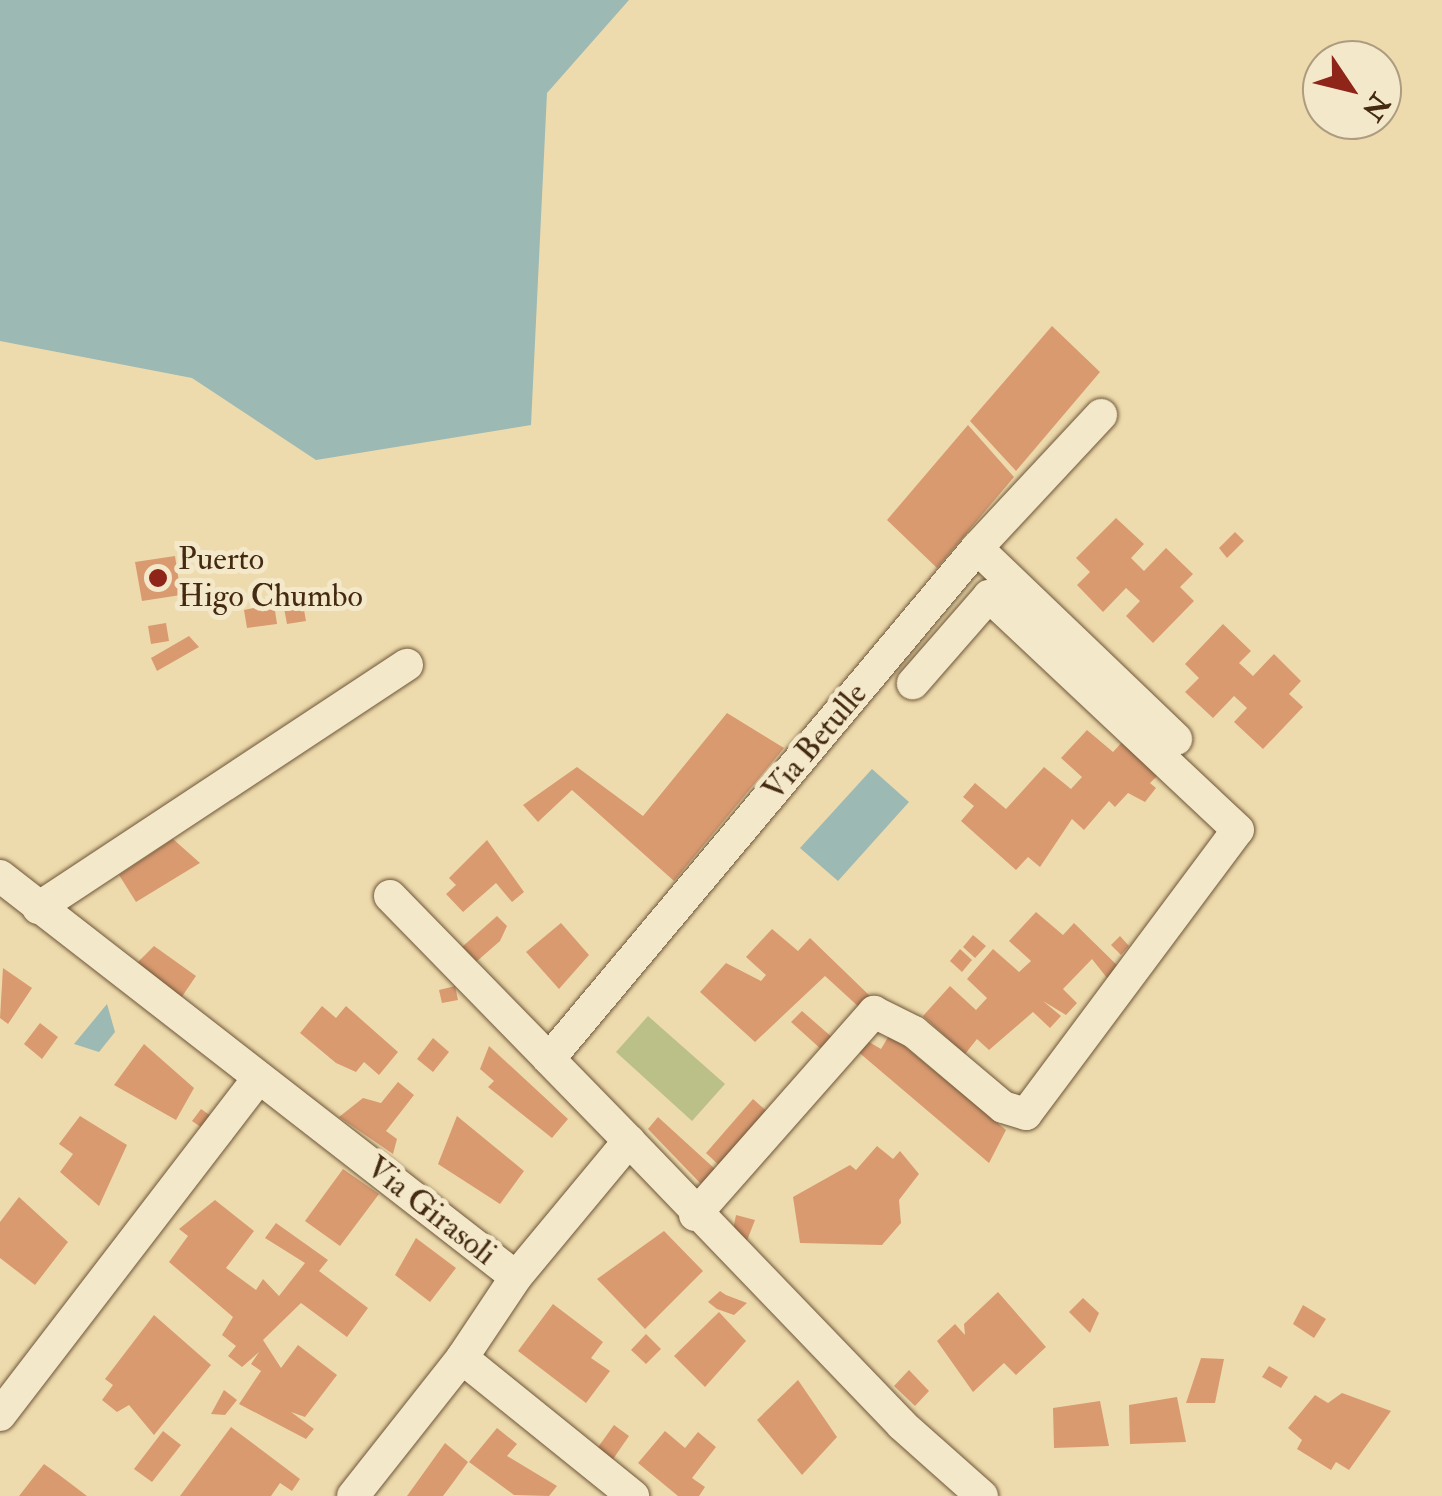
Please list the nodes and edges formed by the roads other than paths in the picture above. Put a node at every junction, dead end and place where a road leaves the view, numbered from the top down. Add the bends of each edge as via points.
1 (1101, 415) dead end
2 (977, 548) junction
3 (407, 665) dead end
4 (912, 683) dead end
5 (1176, 740) dead end
6 (0, 876) edge
7 (390, 896) dead end
8 (38, 908) junction
9 (549, 1059) junction
10 (259, 1078) junction
11 (629, 1141) junction
12 (696, 1216) junction
13 (516, 1277) junction
14 (462, 1358) junction
15 (0, 1415) edge
16 (353, 1496) edge
17 (633, 1496) edge
18 (982, 1496) edge

1 - 2 street, Via Betulle
2 - 5 street
2 - 9 street, Via Betulle
3 - 8 street
4 - 12 street via 989,596 1238,830 1026,1114 1003,1107 914,1032 874,1012
6 - 8 street, Via Girasoli
7 - 9 street
8 - 10 street, Via Girasoli
9 - 11 street
10 - 13 street, Via Girasoli
10 - 15 street
11 - 12 street
11 - 13 street, Via Girasoli
12 - 18 street
13 - 14 street
14 - 16 street
14 - 17 street

